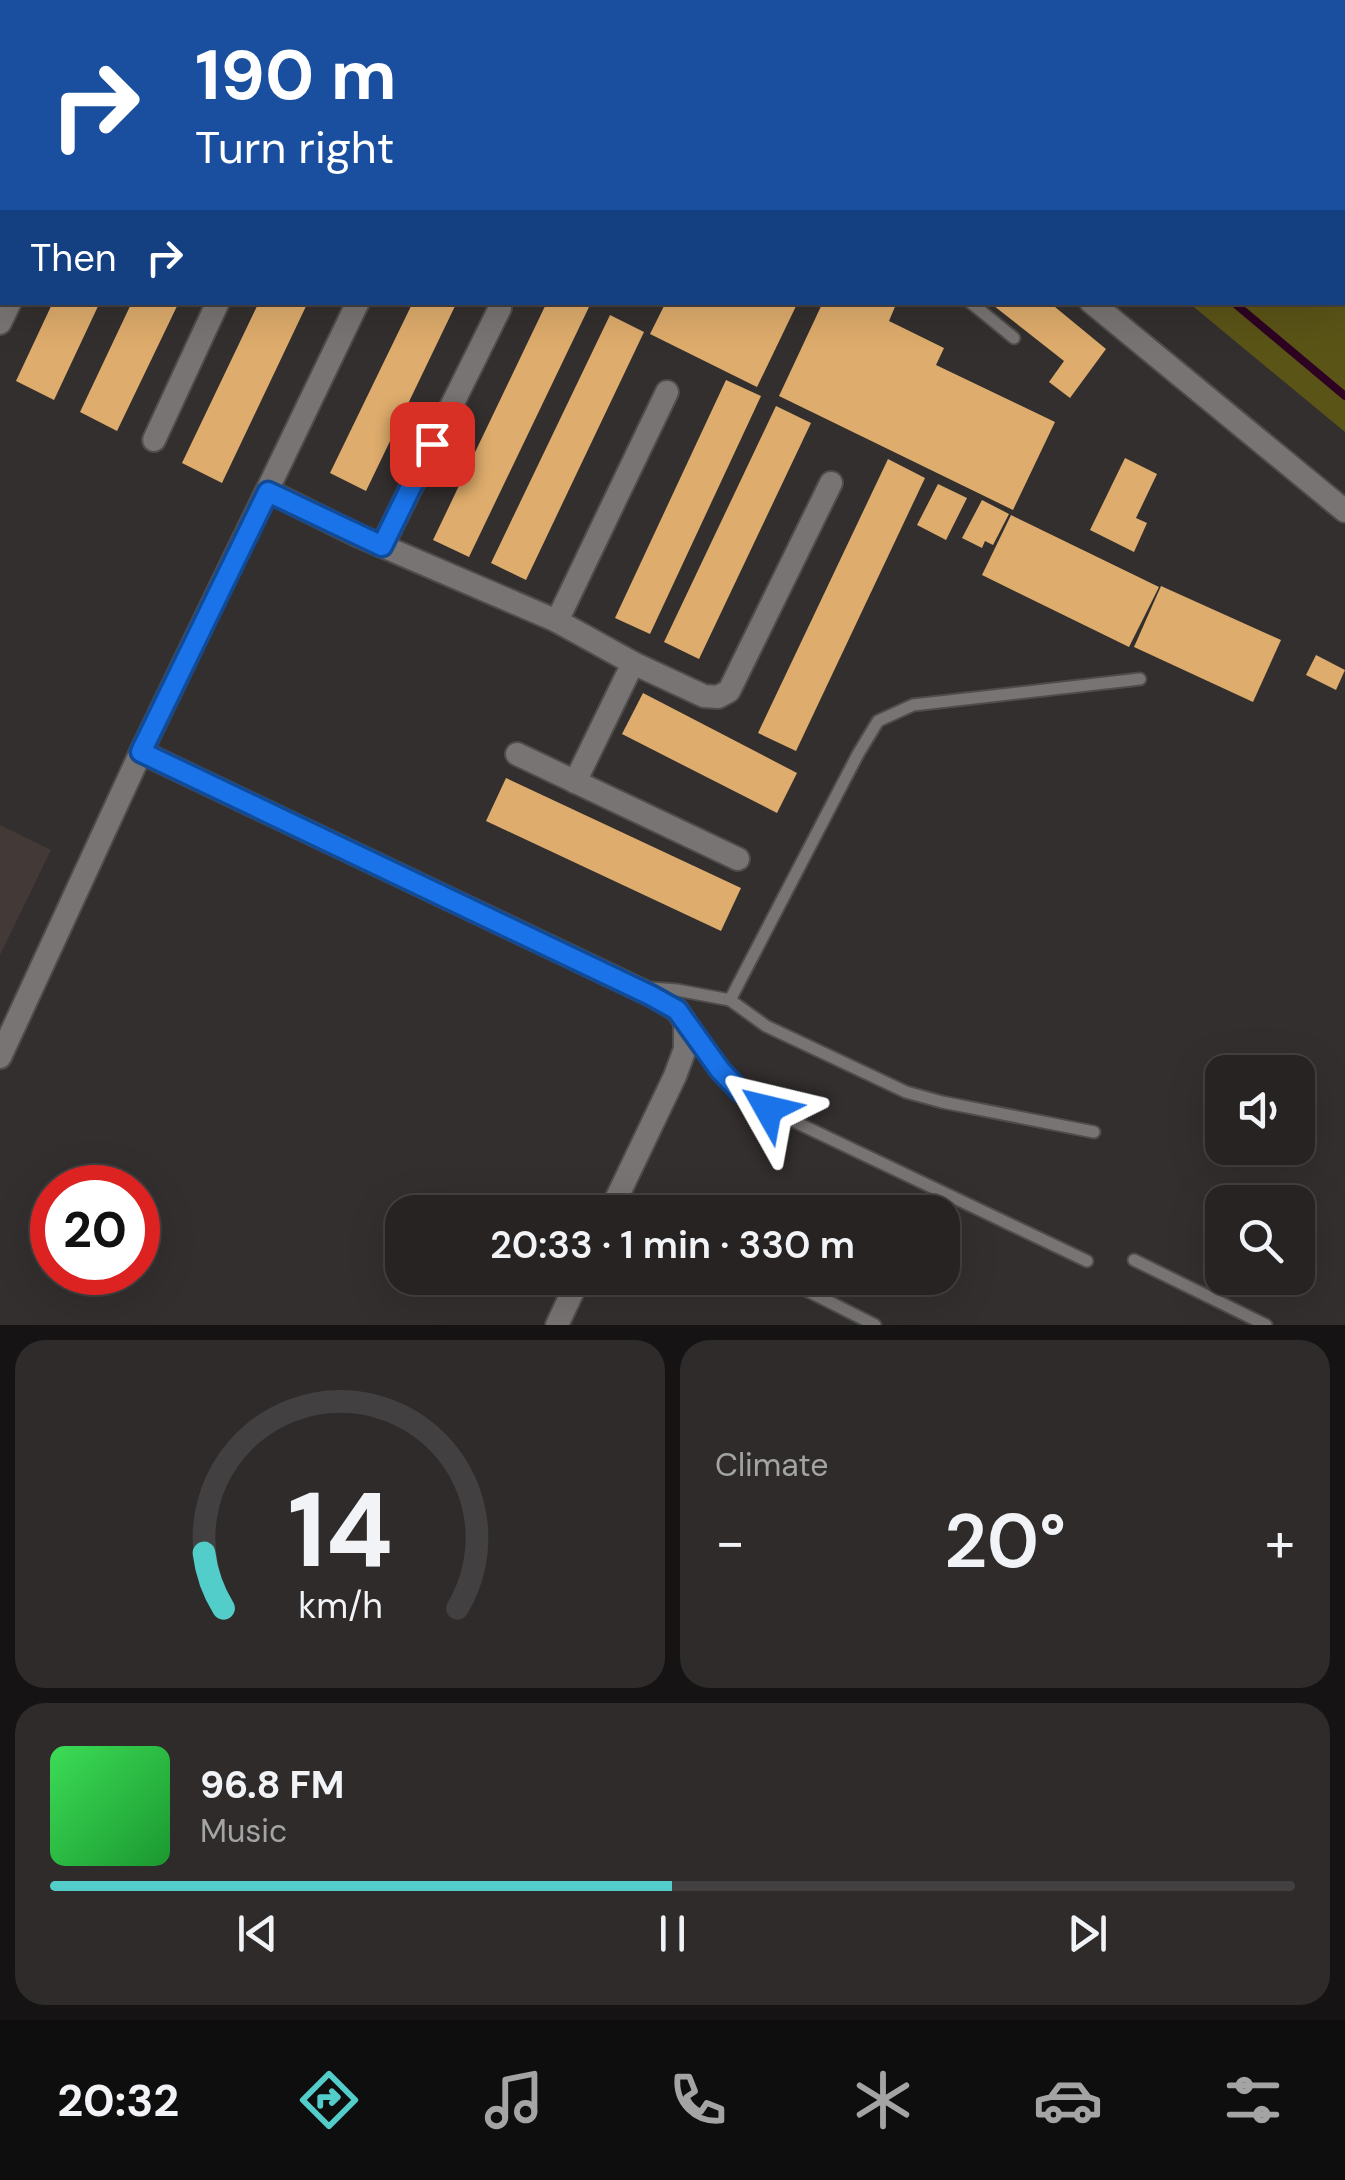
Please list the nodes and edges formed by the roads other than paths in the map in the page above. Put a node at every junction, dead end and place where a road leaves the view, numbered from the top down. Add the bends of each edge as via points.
1 (217, 305) edge
2 (357, 305) edge
3 (974, 305) edge
4 (1095, 305) edge
5 (500, 308) dead end
6 (1014, 338) dead end
7 (667, 392) dead end
8 (154, 440) dead end
9 (831, 482) dead end
10 (268, 492) junction
11 (1345, 511) edge
12 (382, 546) junction
13 (557, 621) junction
14 (632, 663) junction
15 (1140, 678) dead end
16 (141, 752) junction
17 (517, 754) dead end
18 (575, 782) junction
19 (738, 859) dead end
20 (634, 987) junction
21 (730, 1000) junction
22 (685, 1022) junction
23 (0, 1056) edge
24 (1094, 1132) dead end
25 (618, 1195) edge
26 (1134, 1260) dead end
27 (1086, 1261) dead end
28 (571, 1295) edge
29 (815, 1295) edge
30 (1263, 1324) edge
31 (557, 1325) edge
32 (874, 1325) edge

1 - 8 street
2 - 10 street
3 - 6 lane
4 - 11 street
5 - 12 street
7 - 13 street
9 - 14 street via 729,691 704,696
10 - 12 street
10 - 16 street
12 - 13 street
13 - 14 street
14 - 18 street
15 - 21 lane via 913,705 878,722
16 - 20 street
16 - 23 street
17 - 18 street
18 - 19 street
20 - 21 lane
20 - 22 street via 677,1010
21 - 24 lane via 766,1026 906,1092
22 - 25 street via 675,1076
22 - 27 lane via 739,1090 768,1109
26 - 30 lane
28 - 31 street
29 - 32 lane

